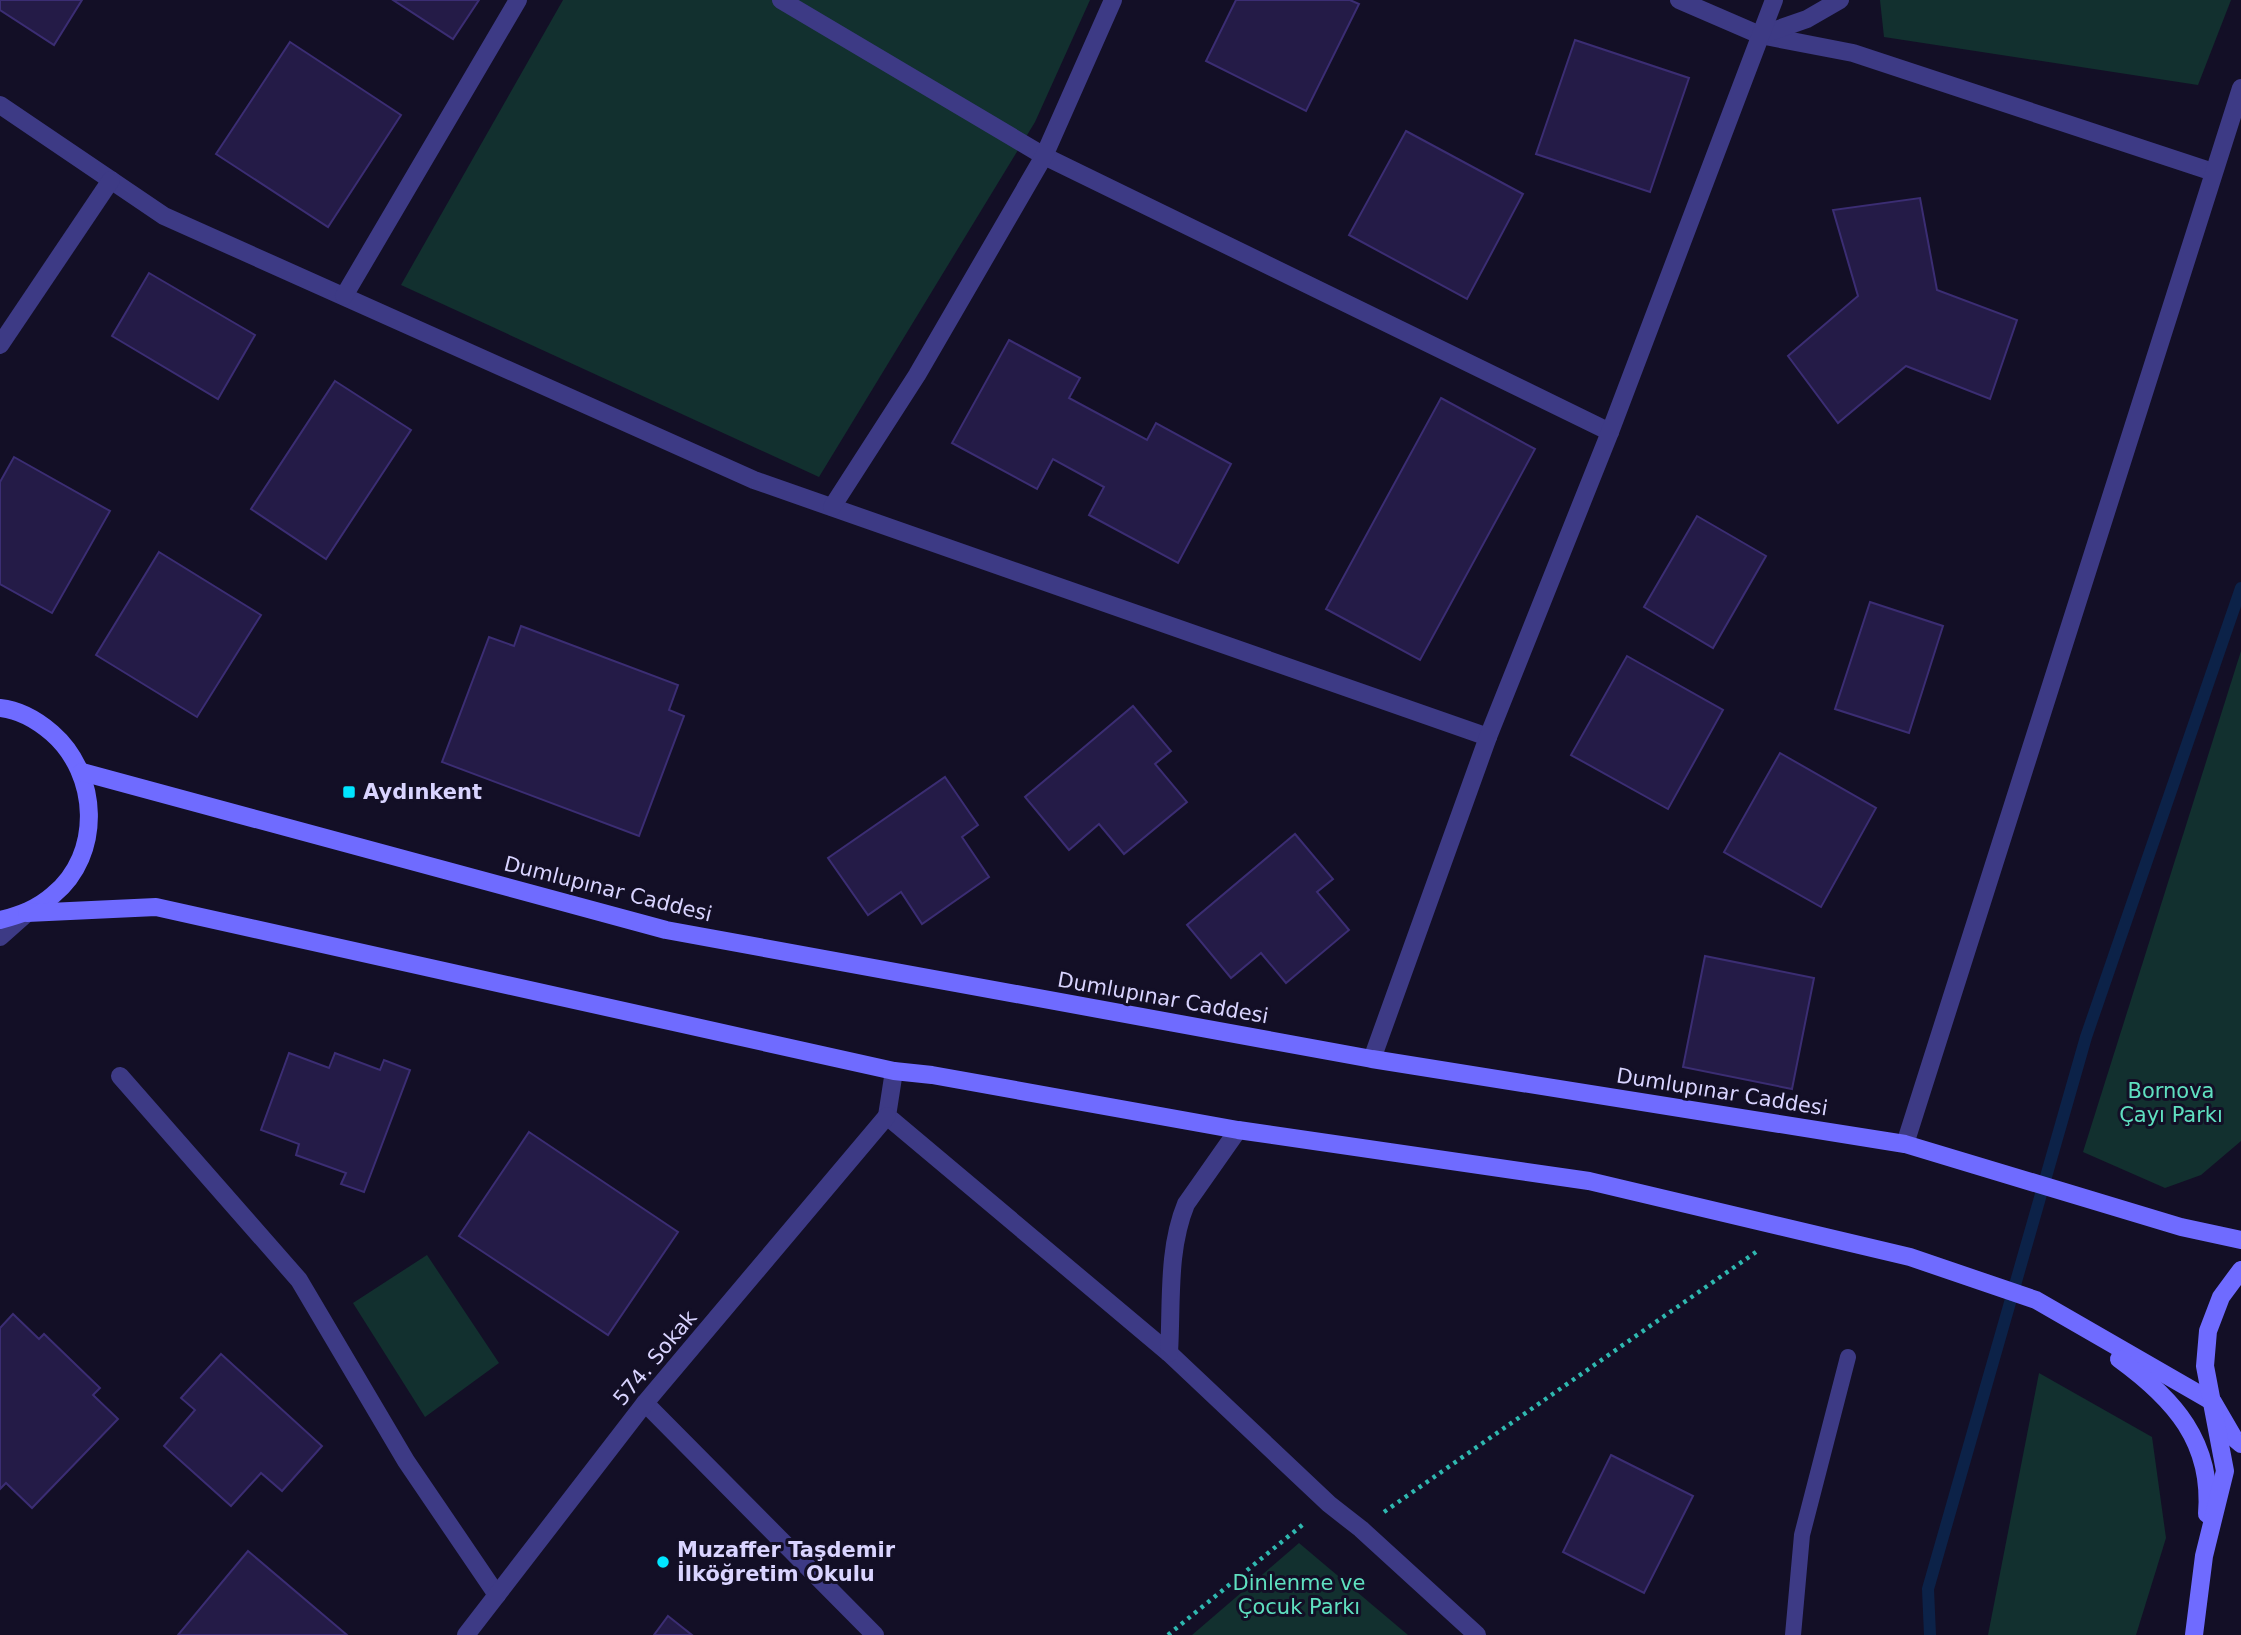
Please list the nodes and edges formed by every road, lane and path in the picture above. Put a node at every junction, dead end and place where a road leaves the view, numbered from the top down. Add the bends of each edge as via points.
1 (518, 0) edge
2 (782, 0) edge
3 (1113, 0) edge
4 (1679, 0) edge
5 (1774, 0) edge
6 (1840, 0) edge
7 (1760, 35) junction
8 (2241, 88) edge
9 (0, 105) edge
10 (1044, 156) junction
11 (2213, 172) junction
12 (111, 180) junction
13 (344, 296) junction
14 (0, 345) edge
15 (1610, 432) junction
16 (832, 507) junction
17 (0, 708) edge
18 (1488, 737) junction
19 (82, 772) junction
20 (27, 913) junction
21 (0, 920) edge
22 (0, 937) edge
23 (1372, 1059) junction
24 (894, 1071) junction
25 (120, 1076) dead end
26 (887, 1116) junction
27 (1238, 1130) junction
28 (1905, 1144) junction
29 (1790, 1228) junction
30 (2241, 1240) edge
31 (2241, 1270) edge
32 (2036, 1300) junction
33 (1169, 1353) junction
34 (1848, 1357) dead end
35 (2213, 1402) junction
36 (645, 1404) junction
37 (2241, 1444) edge
38 (1329, 1504) junction
39 (1361, 1529) junction
40 (2204, 1556) junction
41 (497, 1595) junction
42 (466, 1635) edge
43 (876, 1635) edge
44 (1168, 1635) edge
45 (1477, 1635) edge
46 (1793, 1635) edge
47 (2194, 1635) edge

1 - 13 street
2 - 10 street
3 - 10 street
4 - 7 street
5 - 7 street
6 - 7 street via 1807,19
7 - 11 street via 1853,53
7 - 15 street
8 - 11 street
9 - 12 street
10 - 15 street
10 - 16 street via 918,375
11 - 28 street
12 - 13 street via 164,216
12 - 14 street
13 - 16 street via 754,480
15 - 18 street
16 - 18 street
17 - 19 main road via 40,722 64,744
18 - 23 street
19 - 20 main road via 89,804 88,838 75,869 55,894
19 - 23 main road, Dumlupınar Caddesi via 666,930
20 - 21 main road
20 - 22 street
20 - 24 main road via 156,908
23 - 28 main road, Dumlupınar Caddesi
24 - 26 street
24 - 27 main road
25 - 41 street via 299,1280 406,1461
26 - 33 street
26 - 36 street, 574. Sokak
27 - 29 main road via 1588,1181
27 - 33 street via 1181,1216 1174,1239
28 - 30 main road, Dumlupınar Caddesi via 2181,1227
29 - 32 main road via 1910,1257
29 - 39 path
31 - 35 main road via 2221,1297 2208,1331 2205,1366
32 - 35 main road
32 - 40 main road via 2147,1380 2179,1413 2203,1461 2208,1499
33 - 38 street
34 - 46 lane via 1802,1535
35 - 37 main road
35 - 40 main road via 2225,1471
36 - 41 street, 574. Sokak
36 - 43 street
38 - 39 street
38 - 44 path
39 - 45 street
40 - 47 main road
41 - 42 street, 574. Sokak

